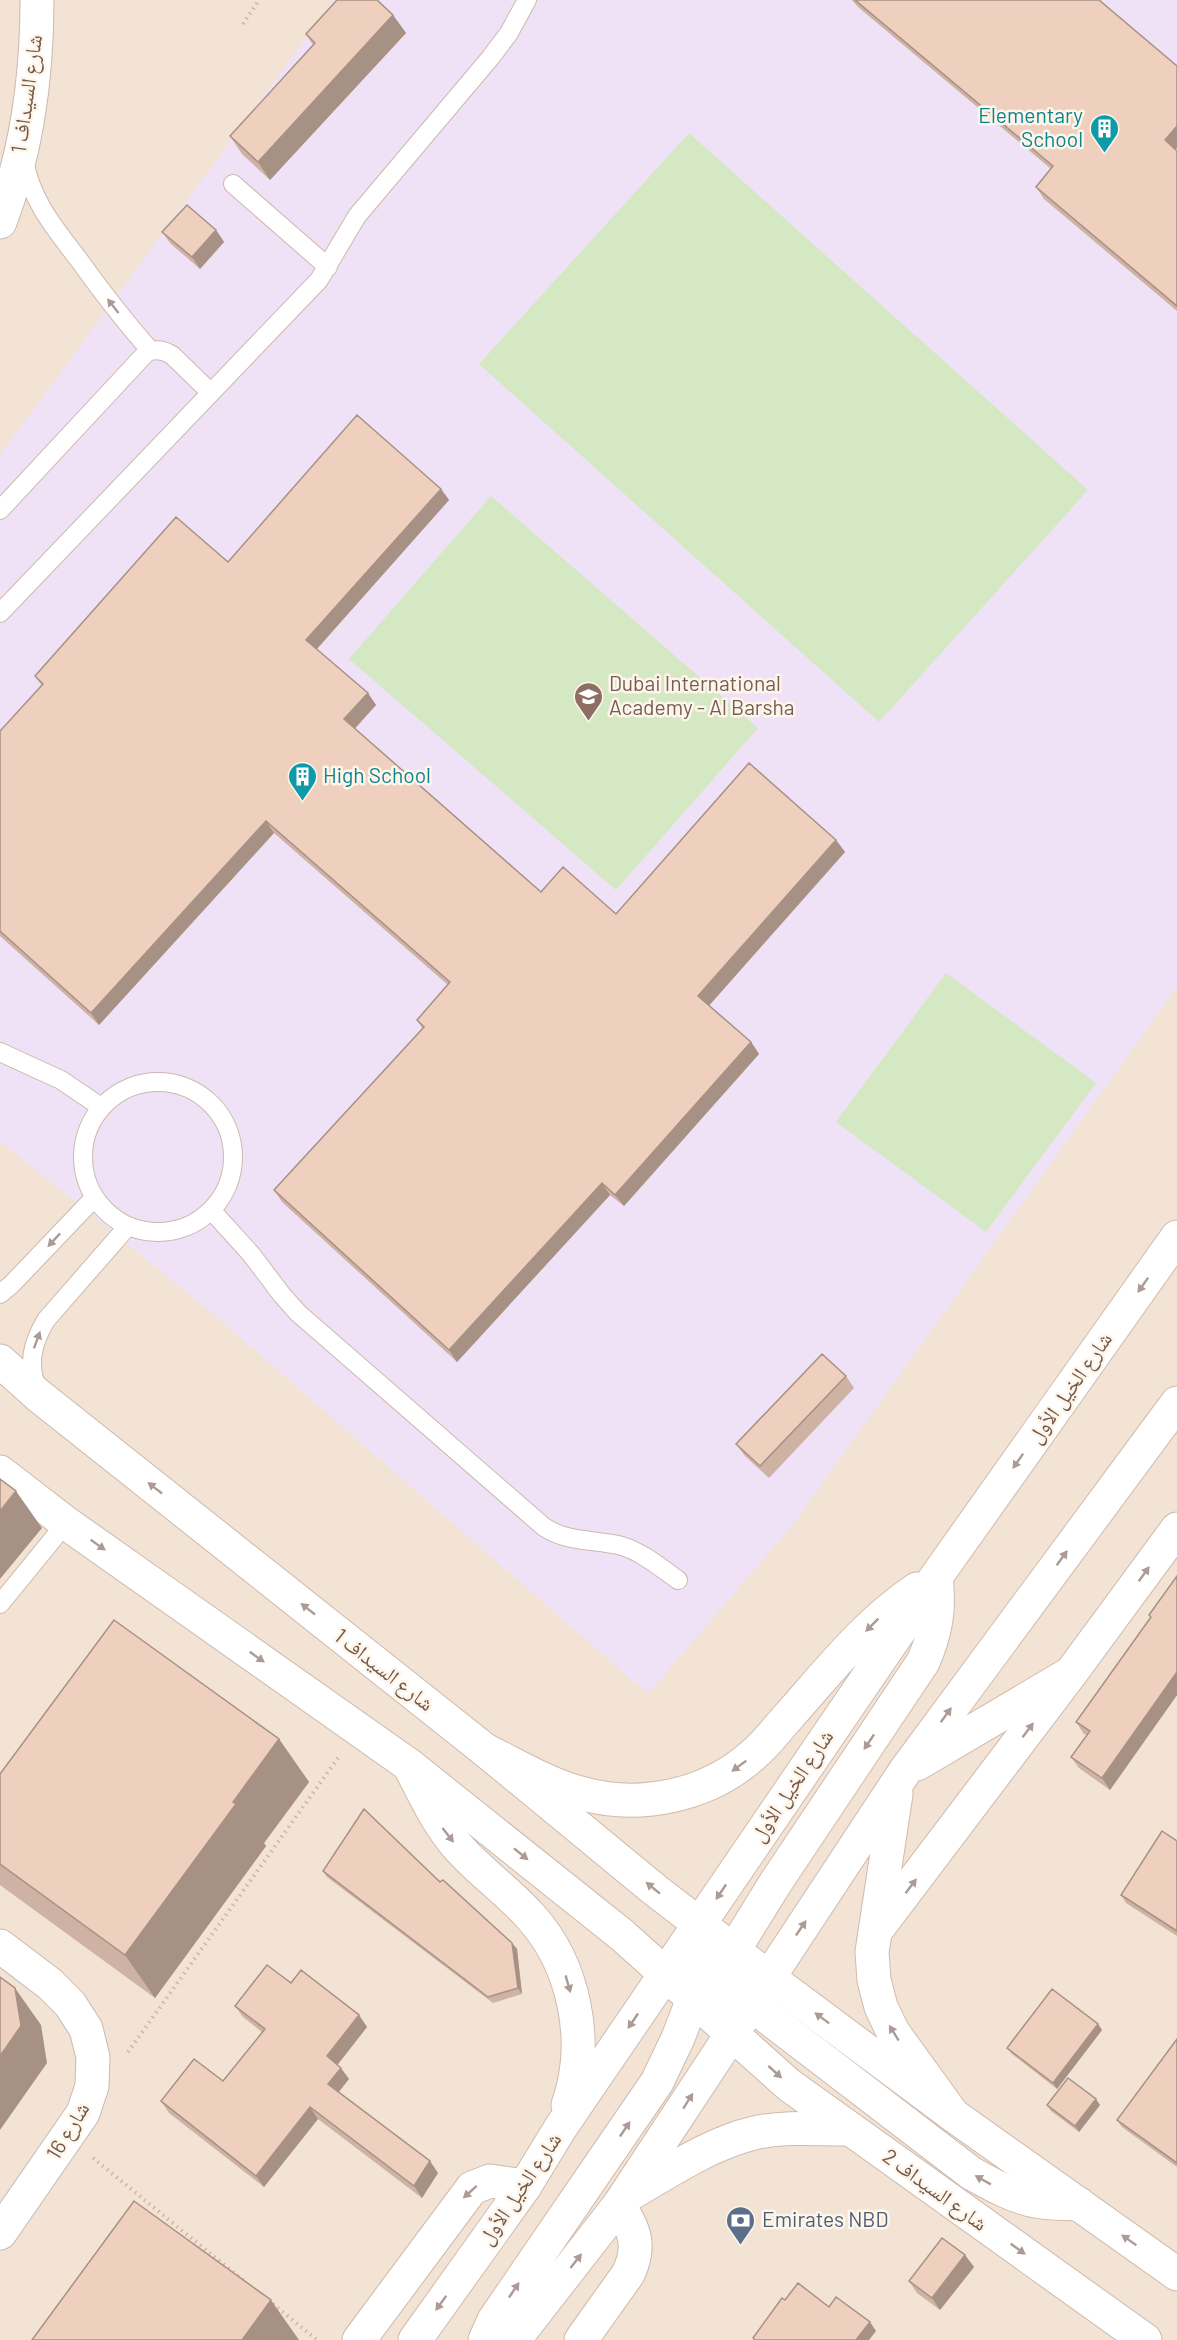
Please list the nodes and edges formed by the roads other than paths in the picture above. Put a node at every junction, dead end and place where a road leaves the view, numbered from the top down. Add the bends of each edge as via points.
1 (37, 0) edge
2 (520, 3) edge
3 (22, 148) junction
4 (233, 184) dead end
5 (0, 222) edge
6 (328, 267) junction
7 (150, 351) junction
8 (211, 393) junction
9 (0, 510) edge
10 (0, 613) edge
11 (0, 1052) edge
12 (101, 1107) junction
13 (94, 1198) junction
14 (212, 1210) junction
15 (129, 1226) junction
16 (1177, 1237) edge
17 (0, 1294) edge
18 (0, 1361) edge
19 (39, 1396) junction
20 (1177, 1403) edge
21 (0, 1472) edge
22 (66, 1522) junction
23 (1177, 1529) edge
24 (936, 1577) junction
25 (678, 1580) dead end
26 (0, 1604) edge
27 (1071, 1674) junction
28 (485, 1750) junction
29 (409, 1766) junction
30 (901, 1777) junction
31 (699, 1924) junction
32 (875, 1932) junction
33 (0, 1946) edge
34 (666, 1972) junction
35 (712, 1974) junction
36 (760, 1989) junction
37 (732, 2033) junction
38 (953, 2115) junction
39 (561, 2127) junction
40 (850, 2129) junction
41 (525, 2186) junction
42 (621, 2201) junction
43 (1079, 2204) junction
44 (0, 2233) edge
45 (1177, 2274) edge
46 (359, 2340) edge
47 (415, 2340) edge
48 (485, 2340) edge
49 (514, 2340) edge
50 (581, 2340) edge
51 (1145, 2340) edge

1 - 3 main road, شارع السيداف 1 via 33,83
2 - 6 lane via 491,57 357,216
3 - 5 main road, شارع السيداف 1
7 -> 3 lane via 113,308 45,214 30,183
4 - 6 lane
6 - 8 lane
7 - 8 lane via 172,355
7 - 9 lane
8 - 10 lane
11 - 12 lane via 61,1080
12 - 13 lane via 88,1127 82,1152 84,1176
12 - 14 lane via 120,1092 142,1083 167,1082 190,1088 210,1102 225,1121 233,1144 234,1167 226,1191
13 - 15 lane via 109,1215
13 -> 17 lane
14 - 15 lane via 194,1224 173,1231 150,1232
14 - 25 lane via 298,1313 544,1527 564,1537 636,1551
19 -> 15 lane via 32,1377 36,1337 46,1320
16 -> 24 main road, شارع الخيل الأول
18 - 19 main road, شارع السيداف 1
28 -> 19 main road, شارع السيداف 1
30 -> 20 main road
21 - 22 main road
22 - 26 lane
22 -> 29 main road
27 -> 23 main road
24 -> 28 main road via 880,1617 755,1754 733,1771 683,1794 631,1801 580,1793
24 -> 31 main road, شارع الخيل الأول
24 -> 35 main road via 936,1629 923,1662
27 - 30 main road
32 -> 27 main road
31 -> 28 main road, شارع السيداف 1
29 -> 34 main road
29 -> 39 main road via 443,1829 531,1916 559,1958 575,2010 577,2040 576,2070
30 - 32 main road
36 -> 30 main road
31 - 34 main road, شارع الخيل الأول
31 - 35 main road
38 -> 32 main road via 892,2032 881,2007 873,1970
33 - 44 main road, شارع 16 via 70,2004 86,2028 93,2057 92,2086 83,2114
34 - 35 main road via 684,1968
34 -> 39 main road, شارع الخيل الأول
35 - 36 main road
35 - 37 main road
48 -> 35 main road via 494,2320 657,2082
36 - 37 main road
38 -> 36 main road
43 -> 36 main road via 1035,2201 1009,2193 971,2173
37 -> 40 main road, شارع السيداف 2 via 789,2085
42 -> 37 main road
38 - 43 main road
39 - 41 main road, شارع الخيل الأول
40 - 42 main road via 773,2131 734,2139
40 -> 51 main road, شارع السيداف 2
41 -> 46 main road via 490,2181 472,2188
41 -> 47 main road, شارع الخيل الأول
49 -> 42 main road
42 - 50 main road via 633,2228 633,2263
45 -> 43 main road

